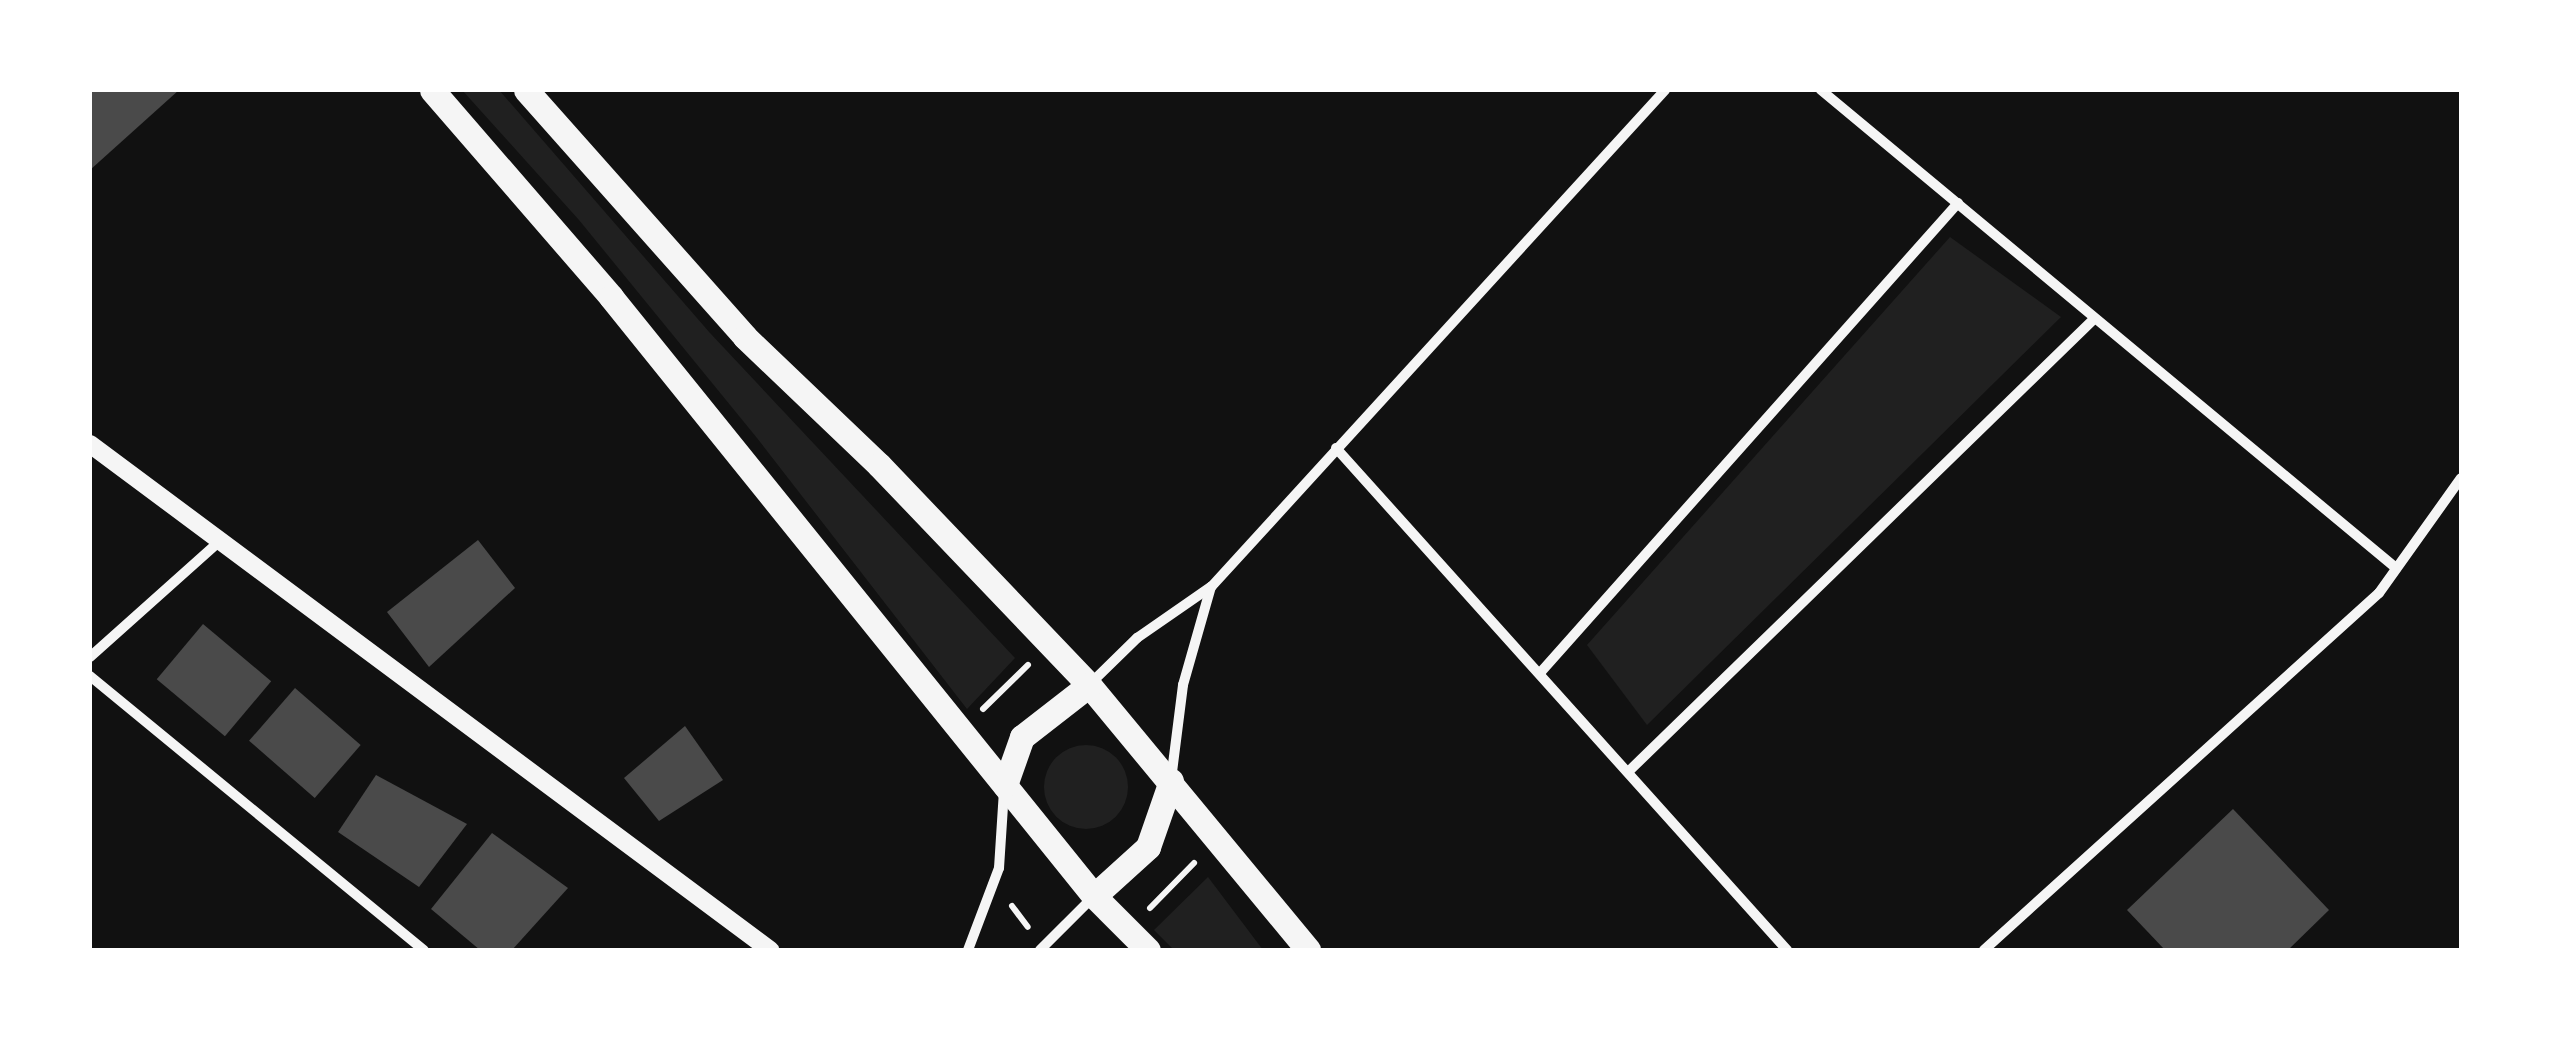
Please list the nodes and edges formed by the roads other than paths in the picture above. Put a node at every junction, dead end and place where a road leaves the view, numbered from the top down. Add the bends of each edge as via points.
1 (432, 90) edge
2 (526, 90) edge
3 (1665, 90) edge
4 (1821, 90) edge
5 (1958, 204) junction
6 (2094, 319) junction
7 (90, 444) edge
8 (1336, 448) junction
9 (2461, 478) edge
10 (220, 540) junction
11 (2396, 568) junction
12 (1212, 586) junction
13 (90, 656) edge
14 (1540, 674) junction
15 (90, 676) edge
16 (1090, 685) junction
17 (1628, 772) junction
18 (1171, 782) junction
19 (1005, 785) junction
20 (1094, 896) junction
21 (424, 950) edge
22 (770, 950) edge
23 (968, 950) edge
24 (1040, 950) edge
25 (1148, 950) edge
26 (1308, 950) edge
27 (1787, 950) edge
28 (1984, 950) edge

1 - 19 main road via 611,296
2 - 16 main road via 744,337 879,465
3 - 8 street
4 - 5 street
5 - 6 street
5 - 14 street
6 - 11 street
6 - 17 street
7 - 10 street
8 - 12 street
8 - 14 street
9 - 11 street
10 - 13 street
10 - 22 street
11 - 28 street via 2379,593
12 - 16 street via 1138,638
12 - 18 street via 1182,685
14 - 17 street
15 - 21 street
16 - 18 main road
16 - 19 main road via 1022,737
17 - 27 street
18 - 20 main road via 1148,846
18 - 26 main road
19 - 20 main road
19 - 23 street via 998,868
20 - 24 street
20 - 25 main road

